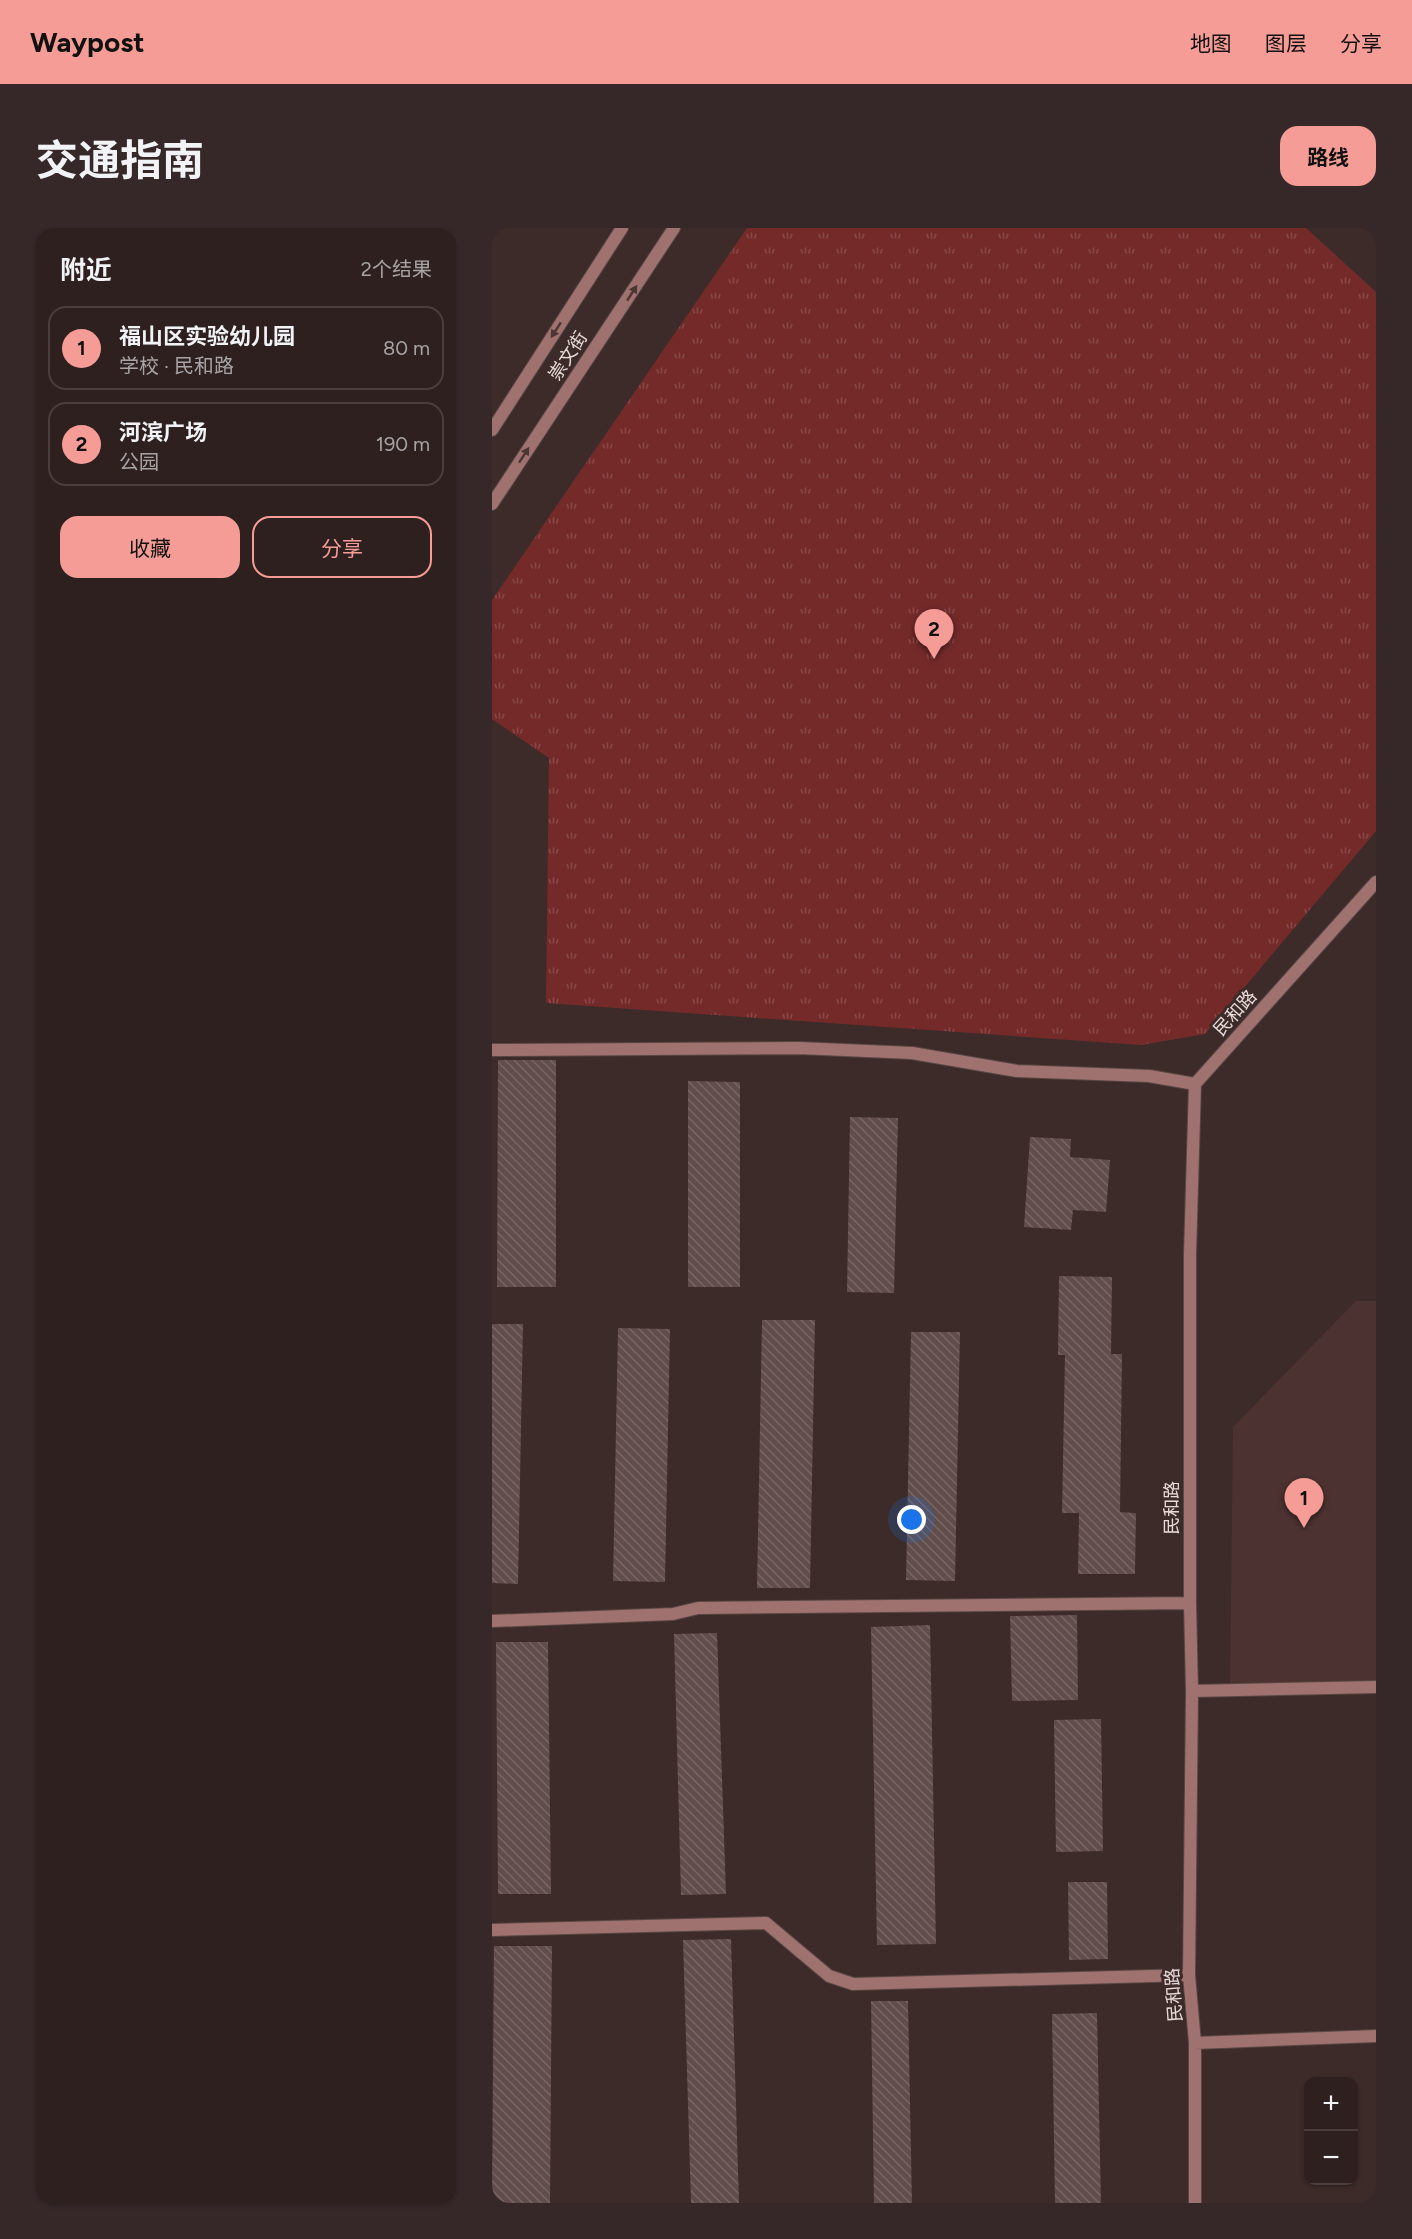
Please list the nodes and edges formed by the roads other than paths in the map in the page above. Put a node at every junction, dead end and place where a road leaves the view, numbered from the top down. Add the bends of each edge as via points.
1 (622, 228) edge
2 (674, 228) edge
3 (492, 430) edge
4 (492, 504) edge
5 (1376, 882) edge
6 (492, 1050) edge
7 (1195, 1084) junction
8 (1190, 1603) junction
9 (492, 1621) edge
10 (1376, 1687) edge
11 (1192, 1691) junction
12 (492, 1930) edge
13 (1189, 1975) junction
14 (1376, 2036) edge
15 (1195, 2043) junction
16 (1195, 2203) edge

1 -> 3 street, 崇文街
4 -> 2 street, 崇文街
5 - 7 street, 民和路
6 - 7 street via 799,1048 901,1053 1017,1071 1149,1076
7 - 8 street, 民和路 via 1190,1254
8 - 9 street via 698,1608 673,1614
8 - 11 street, 民和路
10 - 11 street
11 - 13 street, 民和路
12 - 13 street via 766,1923 829,1976 853,1984
13 - 15 street, 民和路
14 - 15 street
15 - 16 street, 民和路

